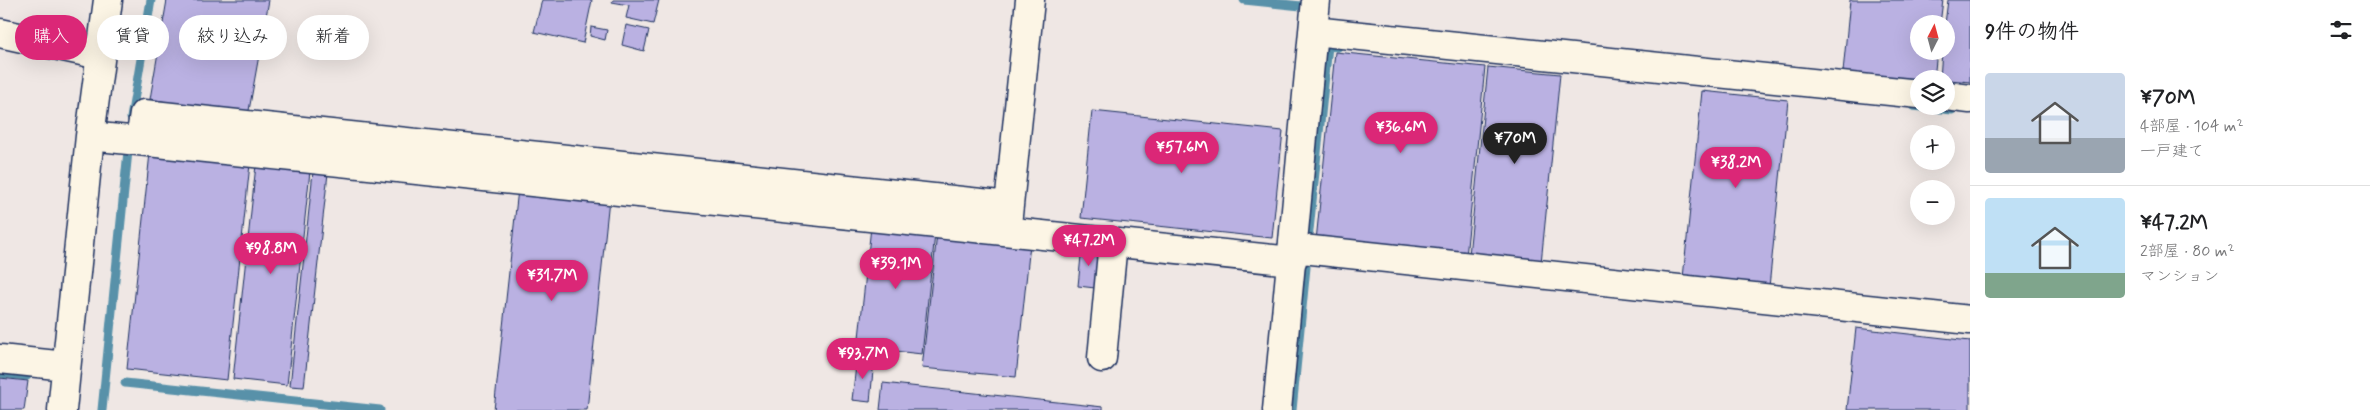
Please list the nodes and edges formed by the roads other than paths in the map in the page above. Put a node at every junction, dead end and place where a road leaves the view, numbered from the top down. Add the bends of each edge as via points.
1 (108, 0) edge
2 (1030, 0) edge
3 (1316, 0) edge
4 (106, 15) edge
5 (1313, 31) junction
6 (0, 33) edge
7 (97, 53) edge
8 (99, 60) edge
9 (1910, 93) edge
10 (1955, 97) edge
11 (1970, 99) edge
12 (90, 136) junction
13 (1008, 219) junction
14 (1113, 242) junction
15 (1292, 254) junction
16 (1970, 320) edge
17 (1102, 358) dead end
18 (0, 359) edge
19 (66, 366) junction
20 (62, 410) edge
21 (1277, 410) edge

1 - 4 street
2 - 13 street
3 - 5 street
5 - 9 street
5 - 15 street
6 - 7 street
8 - 12 street
10 - 11 street
12 - 13 street
12 - 19 street
13 - 14 street
14 - 15 street
14 - 17 street
15 - 16 street
15 - 21 street
18 - 19 street
19 - 20 street

